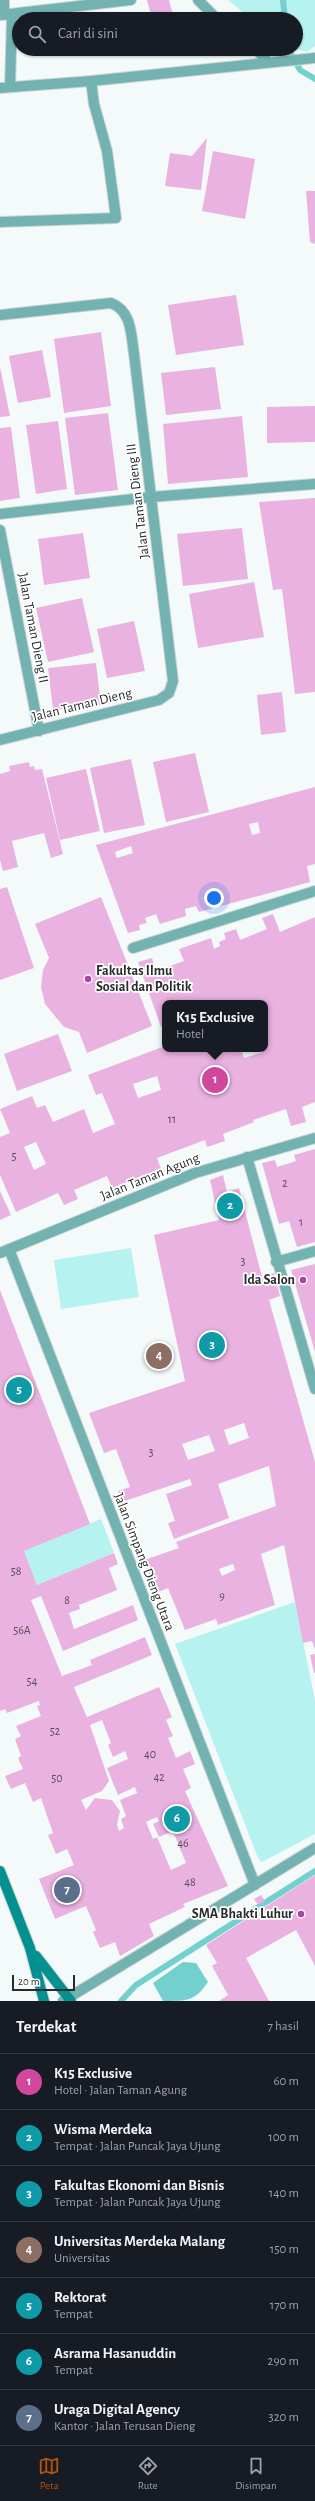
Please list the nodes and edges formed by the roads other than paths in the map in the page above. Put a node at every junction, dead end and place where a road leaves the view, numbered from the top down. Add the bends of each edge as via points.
1 (4, 0) edge
2 (131, 0) edge
3 (198, 0) edge
4 (31, 12) edge
5 (211, 12) edge
6 (6, 15) edge
7 (262, 56) edge
8 (311, 58) edge
9 (267, 61) junction
10 (92, 81) junction
11 (5, 87) edge
12 (0, 222) edge
13 (0, 315) edge
14 (315, 484) edge
15 (151, 497) junction
16 (0, 514) edge
17 (0, 530) edge
18 (169, 694) joint
19 (39, 731) junction
20 (0, 740) edge
21 (315, 891) edge
22 (133, 948) dead end
23 (315, 1138) edge
24 (247, 1157) junction
25 (5, 1251) edge
26 (315, 1251) edge
27 (276, 1262) junction
28 (312, 1369) edge
29 (315, 1389) edge
30 (315, 1848) edge
31 (0, 1871) edge
32 (256, 1885) junction
33 (30, 1948) junction
34 (68, 2000) edge
35 (44, 2001) edge

1 - 6 street
2 - 4 street
3 - 5 street
6 - 11 street
7 - 9 street
8 - 9 street
9 - 10 street
10 - 11 street
10 - 12 street via 94,104 107,151 116,218
13 - 15 street, Jalan Taman Dieng III via 92,304 111,303 121,307 127,316 133,347
14 - 15 street
15 - 16 street
15 - 18 street, Jalan Taman Dieng III via 173,681
17 - 19 street, Jalan Taman Dieng II
18 - 19 street, Jalan Taman Dieng via 159,700
19 - 20 street, Jalan Taman Dieng
21 - 22 street
23 - 24 street, Jalan Taman Agung
24 - 25 street, Jalan Taman Agung via 195,1173
24 - 27 street
25 - 32 street, Jalan Simpang Dieng Utara
26 - 27 street
27 - 28 street
28 - 29 street
30 - 32 street
31 - 33 street
32 - 34 street
33 - 34 street
33 - 35 street

